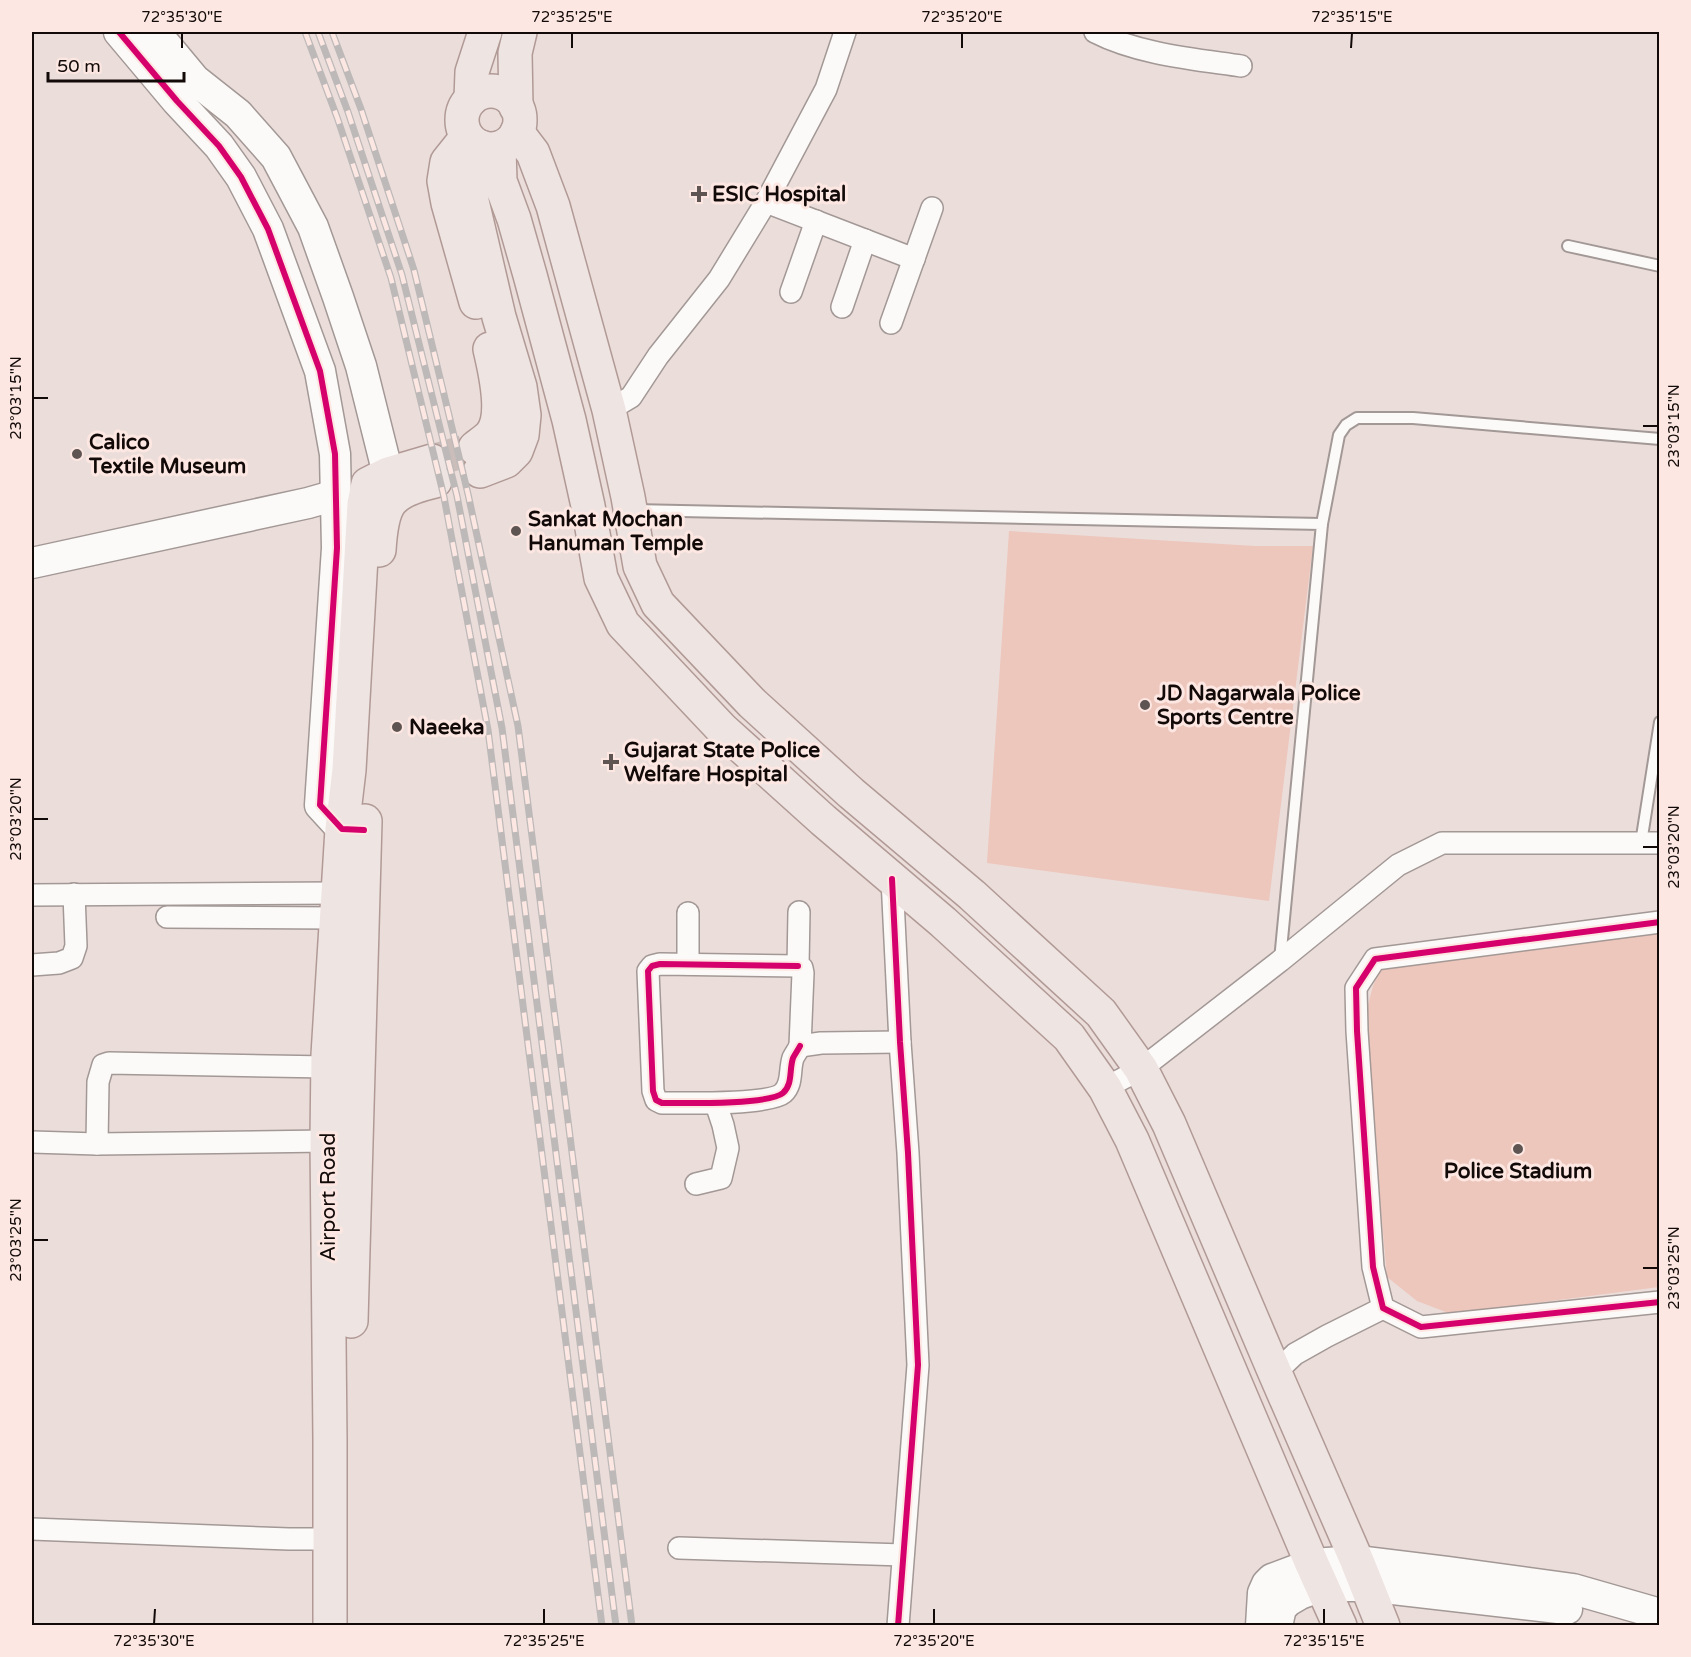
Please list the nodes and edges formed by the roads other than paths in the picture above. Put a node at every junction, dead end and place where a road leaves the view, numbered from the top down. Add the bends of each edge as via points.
1 (119, 32) edge
2 (155, 32) edge
3 (484, 32) edge
4 (520, 32) edge
5 (845, 32) edge
6 (1095, 32) edge
7 (1241, 66) dead end
8 (471, 99) junction
9 (246, 123) junction
10 (496, 134) junction
11 (219, 146) junction
12 (766, 202) junction
13 (932, 208) dead end
14 (816, 221) junction
15 (865, 240) junction
16 (1569, 246) dead end
17 (914, 259) junction
18 (1659, 266) edge
19 (791, 292) dead end
20 (842, 306) dead end
21 (891, 323) dead end
22 (609, 410) junction
23 (1659, 440) edge
24 (478, 459) tunnel mouth
25 (388, 474) junction
26 (336, 495) junction
27 (630, 510) junction
28 (1322, 524) junction
29 (32, 562) edge
30 (1659, 722) edge
31 (358, 775) junction
32 (353, 829) junction
33 (1650, 843) edge
34 (892, 879) junction
35 (32, 894) edge
36 (74, 894) junction
37 (337, 906) junction
38 (799, 912) dead end
39 (688, 913) dead end
40 (167, 917) dead end
41 (1659, 922) edge
42 (1280, 961) junction
43 (688, 964) junction
44 (32, 965) edge
45 (798, 966) junction
46 (900, 1041) junction
47 (800, 1046) junction
48 (185, 1053) dead end
49 (328, 1061) junction
50 (1141, 1069) junction
51 (1105, 1088) junction
52 (716, 1104) junction
53 (327, 1141) junction
54 (32, 1142) edge
55 (97, 1144) junction
56 (696, 1184) dead end
57 (1659, 1302) edge
58 (1383, 1308) junction
59 (1275, 1373) junction
60 (32, 1529) edge
61 (330, 1539) junction
62 (679, 1548) dead end
63 (903, 1555) junction
64 (1362, 1573) junction
65 (1317, 1575) junction
66 (1659, 1614) edge
67 (330, 1626) edge
68 (347, 1626) edge
69 (898, 1626) edge
70 (1261, 1626) edge
71 (1277, 1626) edge
72 (1340, 1626) edge
73 (1383, 1626) edge
74 (1628, 1626) edge

1 - 11 street
2 - 9 street via 195,80
3 - 8 main road via 472,72
4 - 10 main road
5 - 12 street via 826,89
6 - 7 street via 1171,56
8 - 10 main road via 462,113 463,130
8 - 10 main road via 496,92 511,100
9 - 11 street
9 - 25 street via 276,157 313,227 361,366
10 - 22 main road via 532,153 553,206
10 - 24 main road via 472,179 472,201 524,415 516,451 506,461
10 - 34 main road via 500,181 527,263 569,420 601,578 623,624 722,729
11 - 26 street via 241,177 268,229 320,371 335,454
12 - 14 street
12 - 22 street via 719,279 657,356 631,397
13 - 17 street
14 - 15 street
14 - 19 street
15 - 17 street
15 - 20 street
16 - 18 lane
17 - 21 street
22 - 27 main road
23 - 28 lane via 1413,418 1357,418 1346,424 1339,435
25 - 31 main road via 368,484 364,504
25 - 31 main road via 434,471 389,501 381,530
26 - 29 street
26 - 32 street via 337,548 320,805
27 - 28 lane
27 - 50 main road via 640,566 658,604 753,704 1101,1012
28 - 42 lane
30 - 33 lane
31 - 32 main road, Airport Road
32 - 37 main road, Airport Road
32 - 68 main road, Airport Road
33 - 42 street via 1442,843 1398,865
34 - 46 street
34 - 51 main road via 1069,1036
35 - 36 street
36 - 37 street
36 - 44 street via 76,946 72,958
37 - 40 street
37 - 49 main road, Airport Road
38 - 45 street
39 - 43 street
41 - 58 street via 1375,959 1356,988 1373,1267
42 - 50 street
43 - 45 street
43 - 52 street via 660,964 648,971 653,1092 662,1103
45 - 47 street via 803,973
46 - 47 street
46 - 63 street via 918,1365
47 - 52 street via 784,1093 775,1098
48 - 49 street
49 - 53 main road, Airport Road
49 - 55 street via 109,1063 104,1065 98,1082
50 - 51 street
50 - 59 main road via 1169,1124
51 - 65 main road via 1132,1140
52 - 56 street via 728,1148 721,1178
53 - 55 street
53 - 61 main road, Airport Road
54 - 55 street
57 - 58 street via 1420,1327
58 - 59 street via 1295,1354
59 - 64 main road
60 - 61 street
61 - 67 main road, Airport Road
62 - 63 street
63 - 69 street
64 - 65 street
64 - 66 street via 1447,1572 1573,1590
64 - 73 main road
64 - 74 street via 1568,1609
65 - 70 street via 1281,1575 1272,1579 1263,1593
65 - 71 street via 1281,1608
65 - 72 main road

